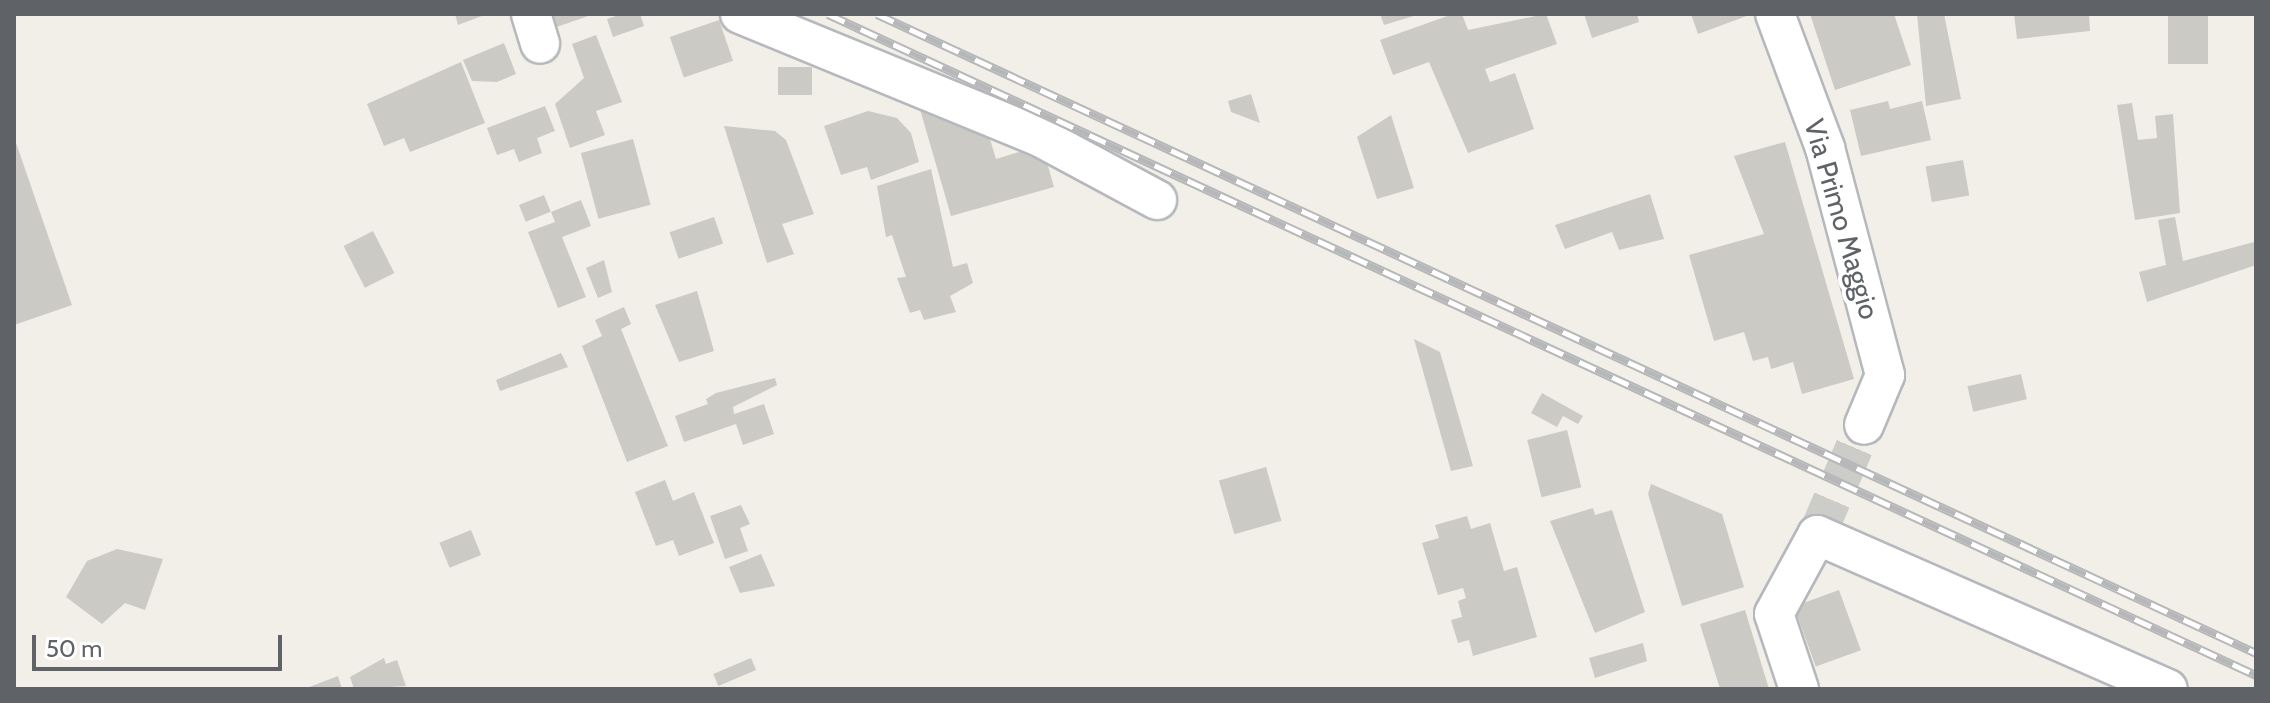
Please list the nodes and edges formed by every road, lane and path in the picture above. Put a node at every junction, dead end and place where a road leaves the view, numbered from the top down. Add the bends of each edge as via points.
1 (740, 14) edge
2 (1775, 14) edge
3 (1157, 200) dead end
4 (1864, 425) tunnel mouth
5 (1799, 689) edge
6 (2168, 689) edge

1 - 3 street via 1040,137
2 - 4 street, Via Primo Maggio via 1825,148 1885,375
5 - 6 street via 1774,614 1817,535

